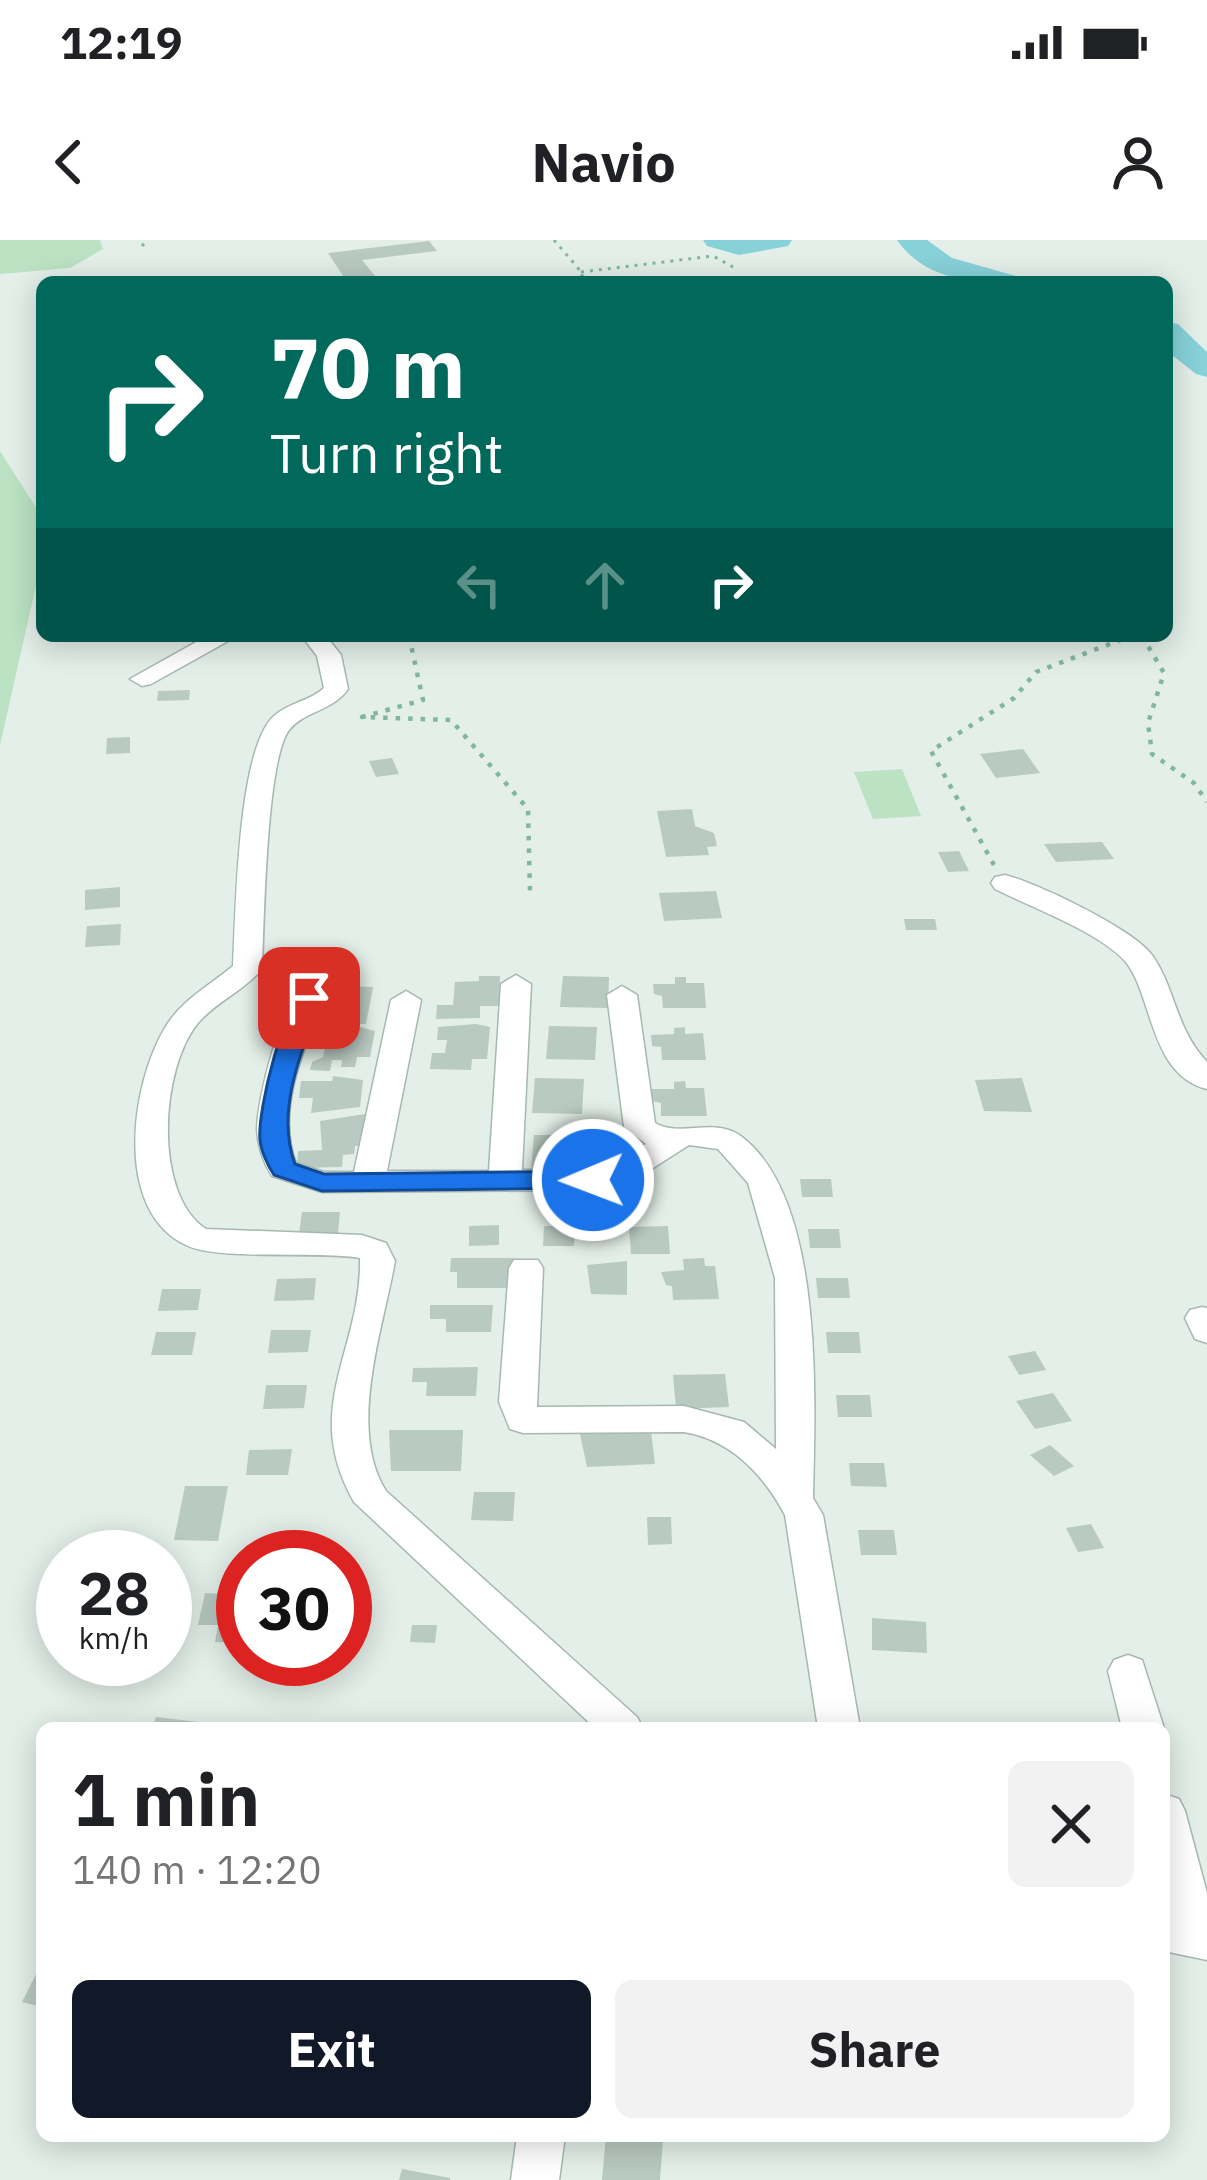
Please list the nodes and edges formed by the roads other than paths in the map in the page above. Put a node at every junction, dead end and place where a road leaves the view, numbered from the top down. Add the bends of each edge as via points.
1 (213, 642) edge
2 (318, 642) edge
3 (142, 679) dead end
4 (1005, 883) road end
5 (516, 984) dead end
6 (622, 995) dead end
7 (309, 998) dead end
8 (406, 1000) dead end
9 (1207, 1080) edge
10 (666, 1143) junction
11 (506, 1181) junction
12 (368, 1183) junction
13 (526, 1268) dead end
14 (795, 1498) junction
15 (1128, 1671) dead end
16 (615, 1722) edge
17 (838, 1722) edge
18 (1141, 1722) edge
19 (1170, 1841) edge
20 (1189, 1938) edge
21 (540, 2142) edge
22 (535, 2180) edge

1 - 3 street
2 - 16 street via 336,689 272,735 256,818 247,969 195,1010 172,1043 154,1106 156,1180 180,1233 374,1251 347,1432 359,1479 373,1501
4 - 9 street via 1138,958 1173,1044
5 - 11 street
6 - 10 street via 640,1127
7 - 12 street via 283,1067 277,1159 301,1178
8 - 12 street
10 - 11 street via 604,1177
10 - 14 street via 693,1134 729,1142 764,1180 792,1278
11 - 12 street
13 - 14 street via 517,1402 523,1420 711,1424 783,1476
14 - 17 street via 816,1568
15 - 18 street
19 - 20 street
21 - 22 street

